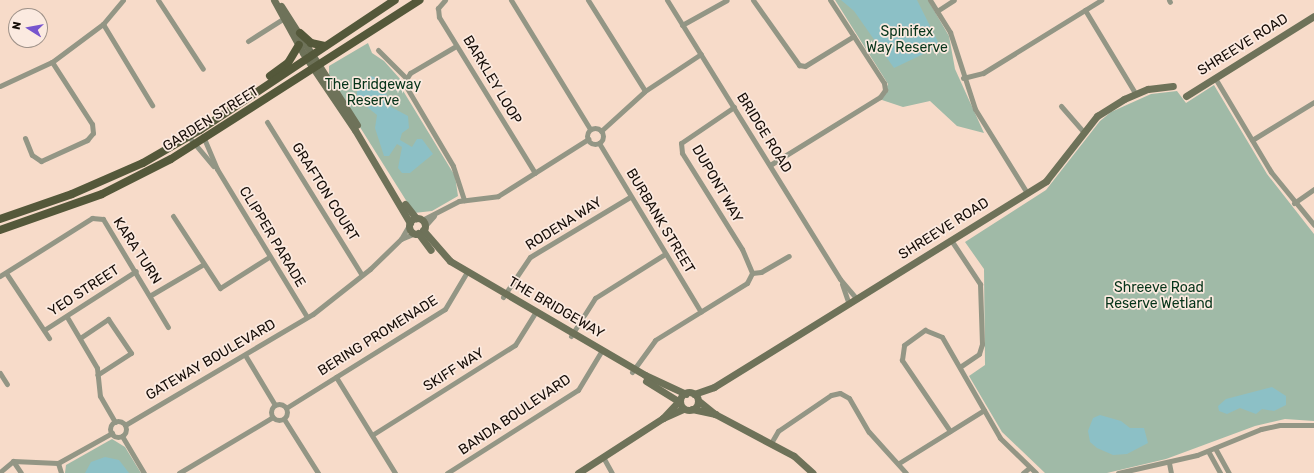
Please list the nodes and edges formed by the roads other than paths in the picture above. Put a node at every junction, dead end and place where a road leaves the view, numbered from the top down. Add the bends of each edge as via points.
1 (123, 0) edge
2 (158, 0) edge
3 (275, 0) edge
4 (395, 0) edge
5 (420, 0) edge
6 (445, 0) edge
7 (510, 0) edge
8 (588, 0) edge
9 (667, 0) edge
10 (727, 0) edge
11 (754, 0) edge
12 (830, 0) edge
13 (930, 0) edge
14 (954, 0) edge
15 (1101, 0) edge
16 (1086, 10) junction
17 (937, 11) junction
18 (1314, 16) edge
19 (286, 17) junction
20 (103, 24) junction
21 (682, 25) junction
22 (300, 33) junction
23 (854, 36) junction
24 (248, 41) dead end
25 (299, 45) junction
26 (325, 46) junction
27 (456, 46) junction
28 (378, 50) dead end
29 (701, 54) junction
30 (310, 56) junction
31 (52, 62) junction
32 (316, 67) junction
33 (203, 69) dead end
34 (406, 78) junction
35 (963, 78) junction
36 (1214, 78) junction
37 (0, 86) edge
38 (1173, 86) dead end
39 (645, 90) junction
40 (1135, 93) junction
41 (248, 96) junction
42 (1186, 96) dead end
43 (1314, 102) edge
44 (152, 105) dead end
45 (1061, 106) dead end
46 (734, 107) junction
47 (267, 122) dead end
48 (590, 129) junction
49 (200, 130) junction
50 (601, 132) junction
51 (1084, 132) junction
52 (189, 137) junction
53 (25, 138) dead end
54 (204, 139) junction
55 (588, 139) junction
56 (1252, 140) junction
57 (599, 143) junction
58 (195, 145) junction
59 (770, 165) junction
60 (216, 169) junction
61 (535, 173) junction
62 (1314, 189) edge
63 (1026, 194) junction
64 (630, 197) junction
65 (464, 200) junction
66 (1294, 203) junction
67 (173, 216) dead end
68 (0, 219) edge
69 (409, 224) junction
70 (1314, 225) edge
71 (420, 227) junction
72 (0, 230) edge
73 (401, 239) junction
74 (952, 240) junction
75 (665, 254) junction
76 (789, 256) dead end
77 (269, 257) junction
78 (202, 265) junction
79 (136, 271) junction
80 (6, 273) junction
81 (467, 273) junction
82 (752, 273) junction
83 (362, 275) junction
84 (0, 276) edge
85 (840, 279) junction
86 (151, 295) junction
87 (504, 295) junction
88 (857, 299) junction
89 (849, 304) junction
90 (701, 312) junction
91 (535, 313) junction
92 (67, 317) junction
93 (307, 317) junction
94 (168, 327) dead end
95 (44, 330) junction
96 (572, 335) junction
97 (49, 338) dead end
98 (80, 338) junction
99 (601, 352) junction
100 (245, 355) junction
101 (960, 367) junction
102 (633, 370) junction
103 (0, 373) edge
104 (97, 376) junction
105 (336, 377) junction
106 (7, 384) dead end
107 (714, 387) junction
108 (686, 394) junction
109 (694, 394) junction
110 (700, 400) junction
111 (678, 401) junction
112 (276, 405) junction
113 (286, 408) junction
114 (692, 408) junction
115 (683, 409) junction
116 (984, 410) junction
117 (715, 414) junction
118 (273, 417) junction
119 (663, 418) junction
120 (284, 419) junction
121 (115, 422) junction
122 (126, 425) junction
123 (1314, 425) edge
124 (950, 431) junction
125 (112, 433) junction
126 (372, 435) junction
127 (122, 436) junction
128 (770, 443) junction
129 (1215, 448) junction
130 (1208, 451) junction
131 (603, 457) junction
132 (14, 461) junction
133 (58, 463) junction
134 (899, 463) junction
135 (1169, 463) junction
136 (1029, 468) junction
137 (1, 469) edge
138 (315, 472) edge
139 (21, 473) edge
140 (61, 473) edge
141 (144, 473) edge
142 (179, 473) edge
143 (395, 473) edge
144 (447, 473) edge
145 (578, 473) edge
146 (612, 473) edge
147 (813, 473) edge
148 (906, 473) edge
149 (1022, 473) edge
150 (1036, 473) edge
151 (1118, 473) edge
152 (1171, 473) edge
153 (1220, 473) edge
154 (1229, 473) edge

1 - 20 street
2 - 33 street
3 - 19 street
4 - 26 main road, GARDEN STREET
5 - 32 main road, GARDEN STREET
6 - 27 street, BARKLEY LOOP via 438,8 439,17
7 - 48 street
8 - 39 street
9 - 21 street, BRIDGE ROAD
10 - 21 street
11 - 23 street via 799,65 805,66
12 - 23 street
13 - 17 street
14 - 17 street
15 - 16 street
16 - 35 street via 983,73
16 - 40 street
17 - 35 street via 950,32
18 - 36 street, SHREEVE ROAD
19 - 22 street
19 - 24 street
19 - 25 street
20 - 31 street
20 - 44 street
21 - 29 street, BRIDGE ROAD
22 - 26 main road via 311,43
22 - 30 street
23 - 59 street via 884,83 885,90 880,97
25 - 30 street
25 - 41 main road via 288,64 254,86
26 - 30 main road, GARDEN STREET
27 - 34 street
27 - 61 street, BARKLEY LOOP
28 - 34 street
29 - 39 street
29 - 46 street, BRIDGE ROAD
30 - 32 street, THE BRIDGEWAY
30 - 41 main road, GARDEN STREET
31 - 37 street
31 - 53 street via 92,124 93,134 87,140 41,161 32,155
32 - 54 main road, GARDEN STREET
32 - 69 street, THE BRIDGEWAY
32 - 71 street, THE BRIDGEWAY
34 - 65 street via 404,88 453,166
35 - 63 street via 975,109
36 - 42 street, SHREEVE ROAD
36 - 56 street
38 - 40 street, SHREEVE ROAD
39 - 50 street
40 - 51 street, SHREEVE ROAD via 1098,116
41 - 49 main road, GARDEN STREET
43 - 56 street
45 - 51 street
46 - 59 street, BRIDGE ROAD
46 - 82 street, DUPONT WAY via 685,137 681,148
47 - 83 street, GRAFTON COURT
48 - 50 street
48 - 55 street
49 - 52 main road, GARDEN STREET
49 - 54 street, CLIPPER PARADE
50 - 57 street
51 - 63 street, SHREEVE ROAD via 1058,169
52 - 58 street, CLIPPER PARADE
52 - 68 main road, GARDEN STREET via 123,172
54 - 58 main road, GARDEN STREET
54 - 60 street, CLIPPER PARADE
55 - 57 street
55 - 61 street, GATEWAY BOULEVARD
56 - 66 street
57 - 64 street, BURBANK STREET
58 - 60 street, CLIPPER PARADE
58 - 72 main road, GARDEN STREET via 102,194
59 - 85 street, BRIDGE ROAD
60 - 77 street, CLIPPER PARADE
61 - 65 street, GATEWAY BOULEVARD via 498,196
62 - 66 street
63 - 74 street, SHREEVE ROAD
64 - 75 street, BURBANK STREET
64 - 87 street, RODENA WAY via 530,257
65 - 71 street, GATEWAY BOULEVARD via 437,212
66 - 70 street
67 - 78 street
69 - 71 street
69 - 71 street, THE BRIDGEWAY
69 - 73 street, GATEWAY BOULEVARD
71 - 73 street, GATEWAY BOULEVARD
71 - 81 street, THE BRIDGEWAY via 445,258
73 - 83 street, GATEWAY BOULEVARD
74 - 88 street, SHREEVE ROAD
74 - 101 street via 980,284 982,344 979,354
75 - 90 street, BURBANK STREET
75 - 96 street via 595,298
76 - 82 street via 761,272
77 - 78 street via 220,288
77 - 93 street, CLIPPER PARADE
78 - 86 street, KARA TURN
79 - 80 street, KARA TURN via 102,219 92,218
79 - 86 street, KARA TURN
79 - 92 street, YEO STREET
80 - 84 street
80 - 95 street
81 - 87 street, THE BRIDGEWAY
81 - 105 street, BERING PROMENADE via 445,309
82 - 90 street via 747,283
83 - 93 street, GATEWAY BOULEVARD
85 - 88 street, BRIDGE ROAD
85 - 89 street, BRIDGE ROAD
86 - 94 street
87 - 91 street, THE BRIDGEWAY
88 - 89 street, SHREEVE ROAD
89 - 107 street, SHREEVE ROAD
90 - 102 street via 655,340
91 - 96 street, THE BRIDGEWAY
91 - 126 street, SKIFF WAY via 515,345
92 - 95 street, YEO STREET
92 - 98 street
93 - 100 street, GATEWAY BOULEVARD
95 - 97 street
96 - 99 street, THE BRIDGEWAY
98 - 104 street
98 - 104 street via 108,319 131,353
99 - 102 street, THE BRIDGEWAY
99 - 144 street, BANDA BOULEVARD via 578,390
100 - 112 street
100 - 122 street, GATEWAY BOULEVARD
101 - 116 street
101 - 124 street via 934,331 925,330 901,352 902,360
102 - 108 street, THE BRIDGEWAY
102 - 111 street, THE BRIDGEWAY
103 - 106 street
104 - 121 street via 100,396
105 - 113 street, BERING PROMENADE
105 - 126 street
107 - 109 street, SHREEVE ROAD
107 - 110 street, SHREEVE ROAD
108 - 109 street, SHREEVE ROAD
108 - 111 street
109 - 110 street
110 - 114 street, SHREEVE ROAD
110 - 117 street
111 - 115 street
111 - 119 street
112 - 113 street
112 - 118 street
113 - 120 street
114 - 115 street
114 - 117 street
115 - 119 street
116 - 124 street
116 - 136 street via 1000,438
117 - 128 street
118 - 120 street
118 - 142 street
119 - 131 street
120 - 138 street
121 - 122 street
121 - 125 street
122 - 127 street
123 - 129 street via 1274,426
124 - 134 street
125 - 127 street
125 - 133 street
126 - 143 street
127 - 141 street
128 - 134 street via 778,431 831,395 840,393 848,398 869,432
128 - 147 street via 794,456
129 - 130 street
129 - 154 street
130 - 135 street
130 - 153 street
131 - 145 street
131 - 146 street
132 - 133 street
132 - 137 street
132 - 139 street
133 - 140 street
134 - 148 street
135 - 151 street
135 - 152 street
136 - 149 street
136 - 150 street

